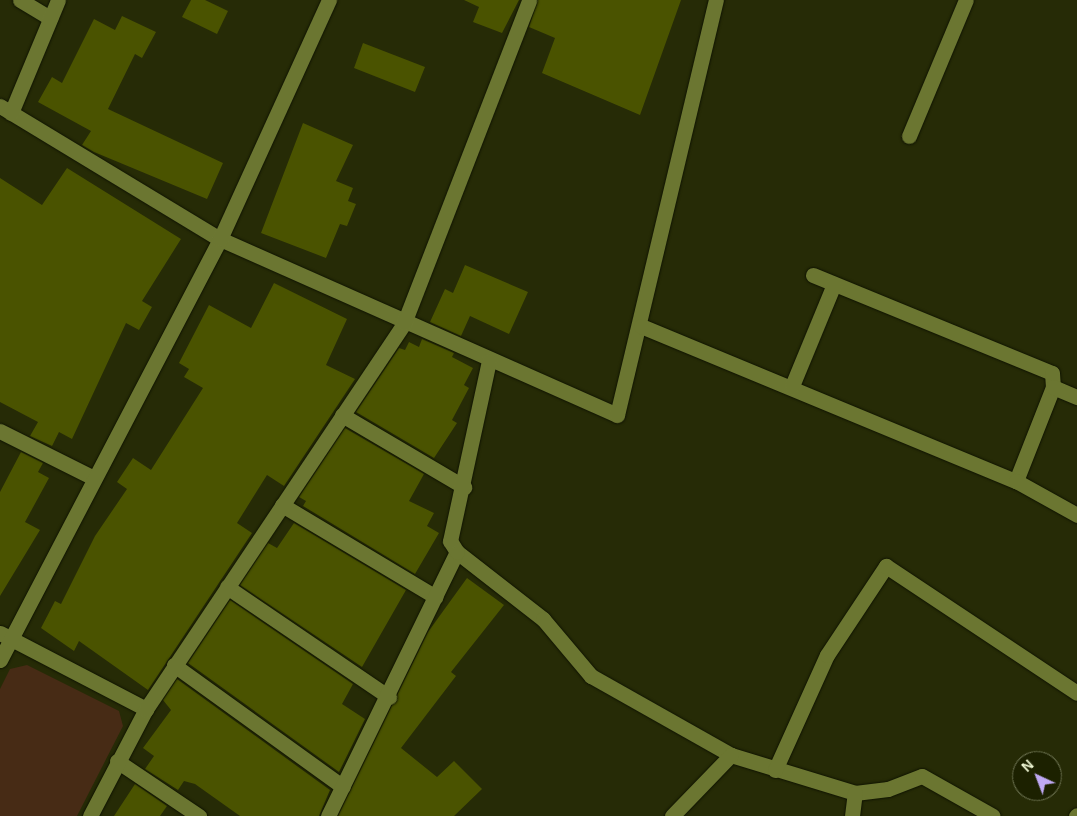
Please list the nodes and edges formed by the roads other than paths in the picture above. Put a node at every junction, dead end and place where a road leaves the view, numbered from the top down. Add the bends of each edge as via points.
1 (20, 0) edge
2 (58, 0) edge
3 (329, 0) edge
4 (529, 0) edge
5 (716, 0) edge
6 (966, 0) edge
7 (50, 18) junction
8 (6, 109) edge
9 (908, 136) dead end
10 (220, 239) junction
11 (813, 275) dead end
12 (834, 284) junction
13 (404, 322) junction
14 (640, 326) junction
15 (489, 361) junction
16 (792, 386) junction
17 (1053, 387) junction
18 (1077, 398) edge
19 (342, 415) junction
20 (0, 431) edge
21 (92, 477) junction
22 (1016, 480) junction
23 (464, 487) junction
24 (282, 505) junction
25 (1077, 515) edge
26 (457, 552) junction
27 (227, 587) junction
28 (436, 597) junction
29 (5, 636) edge
30 (0, 660) edge
31 (174, 666) junction
32 (1077, 693) edge
33 (388, 697) junction
34 (146, 709) junction
35 (731, 755) junction
36 (117, 761) junction
37 (775, 770) junction
38 (343, 787) junction
39 (855, 793) junction
40 (90, 816) edge
41 (199, 816) edge
42 (328, 816) edge
43 (672, 816) edge
44 (852, 816) edge
45 (993, 816) edge

1 - 7 street
2 - 7 street
3 - 10 street
4 - 13 street
5 - 14 street
6 - 9 street
7 - 8 street
8 - 10 street
10 - 13 street
10 - 21 street
11 - 12 street
12 - 16 street
12 - 17 street via 1052,373
13 - 15 street
13 - 19 street
14 - 15 street via 617,415
14 - 16 street
15 - 23 street
16 - 22 street
17 - 18 street
17 - 22 street
19 - 23 street
19 - 24 street
20 - 21 street
21 - 29 street
22 - 25 street
23 - 26 street via 450,541
24 - 27 street
24 - 28 street
26 - 28 street
26 - 35 street via 543,619 591,676
27 - 31 street
27 - 33 street
28 - 33 street
29 - 30 street
29 - 34 street
31 - 34 street
31 - 38 street
32 - 37 street via 886,566 827,655
33 - 38 street
34 - 36 street
35 - 37 street
35 - 43 street
36 - 40 street
36 - 41 street
37 - 39 street
38 - 42 street
39 - 44 street
39 - 45 street via 888,788 922,776

